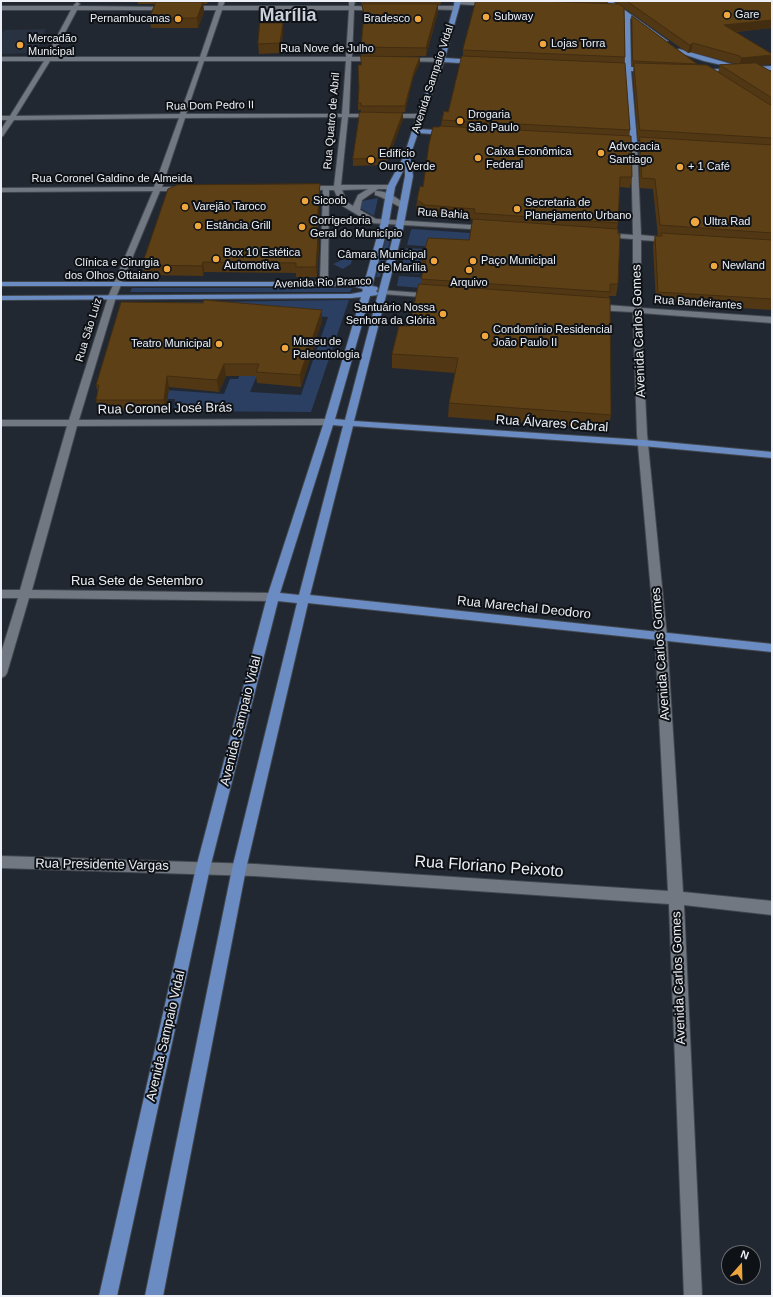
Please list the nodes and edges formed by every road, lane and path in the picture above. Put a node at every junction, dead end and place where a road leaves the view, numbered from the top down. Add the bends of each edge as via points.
1 (79, 1) edge
2 (609, 1) edge
3 (352, 4) edge
4 (457, 4) edge
5 (502, 5) edge
6 (224, 6) edge
7 (1, 8) edge
8 (74, 8) junction
9 (174, 8) edge
10 (181, 8) edge
11 (385, 8) edge
12 (417, 8) edge
13 (607, 8) edge
14 (620, 8) junction
15 (626, 13) junction
16 (627, 32) junction
17 (660, 36) junction
18 (679, 51) junction
19 (210, 54) dead end
20 (1, 59) edge
21 (48, 59) junction
22 (202, 59) junction
23 (348, 59) junction
24 (383, 59) edge
25 (397, 59) edge
26 (442, 60) junction
27 (481, 62) edge
28 (604, 68) edge
29 (772, 68) edge
30 (629, 69) junction
31 (653, 70) edge
32 (697, 72) edge
33 (708, 72) junction
34 (719, 80) edge
35 (345, 115) junction
36 (182, 116) junction
37 (420, 116) junction
38 (1, 118) edge
39 (12, 118) junction
40 (415, 131) junction
41 (455, 133) edge
42 (1, 135) edge
43 (612, 142) edge
44 (634, 144) junction
45 (662, 145) edge
46 (407, 156) junction
47 (337, 187) junction
48 (347, 187) junction
49 (383, 187) junction
50 (392, 187) junction
51 (295, 188) edge
52 (195, 189) edge
53 (1, 190) edge
54 (157, 190) junction
55 (326, 191) dead end
56 (370, 191) junction
57 (389, 196) junction
58 (403, 207) junction
59 (356, 212) junction
60 (385, 222) junction
61 (400, 222) junction
62 (492, 228) edge
63 (594, 234) edge
64 (636, 237) junction
65 (682, 240) edge
66 (324, 280) dead end
67 (1, 284) edge
68 (117, 284) junction
69 (367, 291) junction
70 (383, 292) junction
71 (442, 296) edge
72 (112, 297) junction
73 (1, 298) edge
74 (585, 306) edge
75 (637, 310) junction
76 (772, 320) edge
77 (329, 422) junction
78 (348, 422) junction
79 (1, 423) edge
80 (73, 423) junction
81 (643, 443) junction
82 (772, 455) edge
83 (1, 594) edge
84 (25, 594) junction
85 (273, 597) junction
86 (304, 598) junction
87 (661, 636) junction
88 (772, 648) edge
89 (1, 673) edge
90 (1, 862) edge
91 (203, 868) junction
92 (239, 869) junction
93 (676, 898) junction
94 (772, 908) edge
95 (108, 1296) edge
96 (154, 1296) edge
97 (692, 1296) edge

1 - 8 street
2 - 14 main road
3 - 6 street
3 - 11 street
3 - 23 street, Rua Quatro de Abril
4 - 5 street
4 - 12 street
4 - 26 main road, Avenida Sampaio Vidal
6 - 10 street
6 - 19 street
6 - 22 street, Rua São Luiz
7 - 8 street
8 - 9 street
8 - 21 street
13 - 14 street
14 - 15 main road
15 - 16 main road, Avenida Carlos Gomes
15 - 17 main road
16 - 17 main road via 642,29
16 - 30 main road, Avenida Carlos Gomes
17 - 18 main road
18 - 29 main road via 729,65
18 - 33 main road
20 - 21 street, Rua Nove de Julho
21 - 22 street, Rua Nove de Julho
21 - 39 street
22 - 23 street, Rua Nove de Julho
22 - 36 street, Rua São Luiz
23 - 24 street, Rua Nove de Julho
23 - 35 street, Rua Quatro de Abril
25 - 26 street
26 - 27 main road
26 - 37 main road, Avenida Sampaio Vidal
28 - 30 main road
29 - 33 main road
30 - 31 main road
30 - 44 main road, Avenida Carlos Gomes
32 - 33 main road
33 - 34 main road
35 - 36 street, Rua Dom Pedro II
35 - 37 street, Rua Dom Pedro II
35 - 47 street, Rua Quatro de Abril
36 - 39 street, Rua Dom Pedro II
36 - 54 street, Rua São Luiz
37 - 40 main road, Avenida Sampaio Vidal
38 - 39 street, Rua Dom Pedro II
39 - 42 street
40 - 41 main road
40 - 46 main road, Avenida Sampaio Vidal
43 - 44 main road
44 - 45 main road
44 - 64 street, Avenida Carlos Gomes
46 - 50 main road, Avenida Sampaio Vidal
46 - 58 main road, Avenida Sampaio Vidal via 409,176
47 - 48 street
47 - 51 street
47 - 59 street, Rua Quatro de Abril via 344,203
48 - 49 street
48 - 56 street
49 - 50 street
49 - 56 street
50 - 57 main road, Avenida Sampaio Vidal
52 - 54 street, Rua Coronel Galdino de Almeida
53 - 54 street, Rua Coronel Galdino de Almeida
54 - 68 street, Rua São Luiz
55 - 66 street
56 - 57 street
56 - 59 street via 358,200
57 - 58 street
57 - 60 main road, Avenida Sampaio Vidal
58 - 61 main road, Avenida Sampaio Vidal
59 - 60 street, Rua Quatro de Abril via 374,221
60 - 61 street, Rua Bahia
60 - 69 main road, Avenida Sampaio Vidal
61 - 62 street, Rua Bahia
61 - 70 main road, Avenida Sampaio Vidal
63 - 64 street
64 - 65 street
64 - 75 street, Avenida Carlos Gomes
67 - 68 main road, Avenida Rio Branco
68 - 69 main road, Avenida Rio Branco via 353,284
68 - 72 street, Rua São Luiz
69 - 70 main road, Avenida Rio Branco
69 - 72 main road, Avenida Rio Branco via 343,296
69 - 77 main road, Avenida Sampaio Vidal
70 - 71 street
70 - 78 main road, Avenida Sampaio Vidal
72 - 73 main road, Avenida Rio Branco
72 - 80 street, Rua São Luiz
74 - 75 street, Rua Bandeirantes
75 - 76 street, Rua Bandeirantes
75 - 81 street, Avenida Carlos Gomes
77 - 78 main road, Rua Álvares Cabral
77 - 80 street, Rua Coronel José Brás
77 - 85 main road, Avenida Sampaio Vidal
78 - 81 main road, Rua Álvares Cabral
78 - 86 main road, Avenida Sampaio Vidal
79 - 80 street, Rua Coronel José Brás
80 - 84 street, Rua São Luiz
81 - 82 main road, Rua Álvares Cabral
81 - 87 street, Avenida Carlos Gomes
83 - 84 street, Rua Sete de Setembro
84 - 85 street, Rua Sete de Setembro
84 - 89 street, Rua São Luiz
85 - 86 main road, Rua Marechal Deodoro
85 - 91 main road, Avenida Sampaio Vidal
86 - 87 main road, Rua Marechal Deodoro
86 - 92 main road, Avenida Sampaio Vidal
87 - 88 main road, Rua Marechal Deodoro
87 - 93 street, Avenida Carlos Gomes
90 - 91 street, Rua Presidente Vargas
91 - 92 street, Rua Floriano Peixoto
91 - 95 main road, Avenida Sampaio Vidal
92 - 93 street, Rua Floriano Peixoto
92 - 96 main road, Avenida Sampaio Vidal
93 - 94 street, Rua Floriano Peixoto
93 - 97 street, Avenida Carlos Gomes

